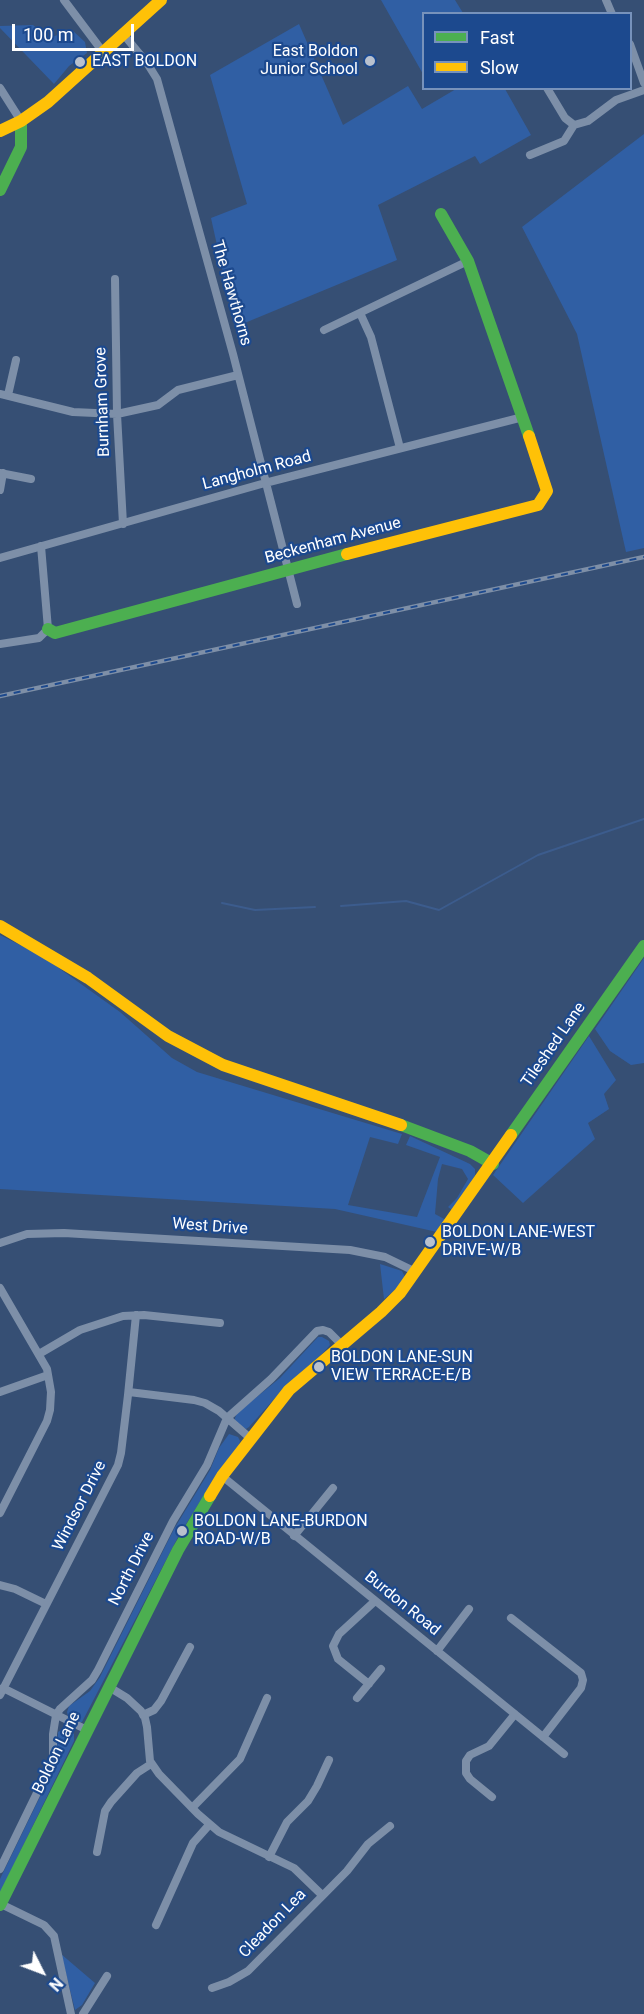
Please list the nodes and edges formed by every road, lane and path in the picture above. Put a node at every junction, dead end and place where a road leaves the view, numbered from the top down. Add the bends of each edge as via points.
1 (64, 0) edge
2 (161, 0) edge
3 (124, 35) junction
4 (632, 48) edge
5 (103, 52) junction
6 (642, 68) edge
7 (644, 83) edge
8 (0, 88) edge
9 (548, 90) edge
10 (644, 90) edge
11 (21, 122) junction
12 (574, 124) junction
13 (0, 131) edge
14 (530, 155) dead end
15 (0, 190) edge
16 (441, 214) dead end
17 (468, 261) junction
18 (115, 279) dead end
19 (360, 313) junction
20 (324, 330) dead end
21 (16, 360) dead end
22 (238, 375) junction
23 (4, 395) edge
24 (117, 414) junction
25 (524, 417) junction
26 (399, 448) junction
27 (1, 473) edge
28 (31, 479) dead end
29 (266, 483) junction
30 (0, 490) edge
31 (123, 524) junction
32 (41, 546) junction
33 (0, 558) edge
34 (288, 569) junction
35 (297, 604) dead end
36 (48, 629) junction
37 (0, 644) edge
38 (0, 926) edge
39 (644, 946) edge
40 (493, 1164) junction
41 (0, 1243) edge
42 (416, 1272) junction
43 (0, 1288) edge
44 (136, 1316) junction
45 (220, 1323) dead end
46 (342, 1345) junction
47 (39, 1354) junction
48 (48, 1375) junction
49 (0, 1392) edge
50 (129, 1392) junction
51 (227, 1418) junction
52 (250, 1438) junction
53 (222, 1476) junction
54 (333, 1488) dead end
55 (1, 1508) edge
56 (294, 1536) junction
57 (0, 1585) edge
58 (375, 1602) junction
59 (46, 1604) junction
60 (469, 1609) dead end
61 (511, 1618) dead end
62 (190, 1647) dead end
63 (437, 1651) junction
64 (381, 1669) dead end
65 (369, 1684) junction
66 (109, 1687) junction
67 (2, 1691) edge
68 (267, 1698) dead end
69 (357, 1698) dead end
70 (515, 1714) junction
71 (57, 1715) junction
72 (143, 1715) junction
73 (87, 1730) junction
74 (543, 1737) junction
75 (564, 1754) dead end
76 (329, 1760) dead end
77 (151, 1764) junction
78 (492, 1797) dead end
79 (192, 1808) junction
80 (209, 1825) junction
81 (390, 1826) dead end
82 (97, 1852) dead end
83 (269, 1857) junction
84 (0, 1869) edge
85 (322, 1895) junction
86 (0, 1904) edge
87 (156, 1925) dead end
88 (107, 1976) dead end
89 (213, 1988) dead end
90 (71, 2014) edge
91 (83, 2014) edge

1 - 5 street
2 - 3 street
3 - 5 street
3 - 22 street, The Hawthorns via 157,79
4 - 6 street
5 - 11 street
6 - 7 street
8 - 11 street
9 - 12 street via 565,118
10 - 12 street via 616,100 588,121
11 - 13 street
11 - 15 street via 21,147
12 - 14 street via 564,141
16 - 17 street
17 - 19 street
17 - 25 street
18 - 24 street, Burnham Grove
19 - 20 street
19 - 26 street via 372,337
21 - 23 street
22 - 24 street via 178,390 158,405
22 - 29 street, The Hawthorns
23 - 24 street via 73,412
24 - 31 street, Burnham Grove
25 - 26 street, Langholm Road
25 - 34 street, Beckenham Avenue via 547,491 538,505
26 - 29 street, Langholm Road
27 - 28 street
27 - 30 street
29 - 31 street, Langholm Road
29 - 34 street, The Hawthorns
31 - 32 street, Langholm Road
32 - 33 street, Langholm Road
32 - 36 street
34 - 35 street, The Hawthorns
34 - 36 street, Beckenham Avenue via 55,633
36 - 37 street via 39,638
38 - 40 street via 88,978 168,1036 223,1065 366,1112 470,1151
39 - 40 street, Tileshed Lane
40 - 42 street, Tileshed Lane
41 - 42 street, West Drive via 27,1234 64,1233 350,1250 385,1257
42 - 46 street, Tileshed Lane via 381,1312
43 - 47 street
44 - 45 street
44 - 47 street via 123,1316 80,1330
44 - 50 street, Windsor Drive
46 - 51 street, North Drive via 329,1332 317,1331
46 - 52 street, Boldon Lane via 289,1390
47 - 48 street
48 - 49 street
48 - 55 street via 51,1410
50 - 51 street via 194,1400
50 - 59 street, Windsor Drive via 118,1465
51 - 52 street
51 - 71 street, North Drive via 207,1465 173,1521 98,1670
52 - 53 street, Boldon Lane
53 - 56 street, Burdon Road
53 - 66 street, Boldon Lane via 178,1550
54 - 56 street
56 - 58 street, Burdon Road
57 - 59 street
58 - 63 street, Burdon Road
58 - 65 street via 339,1635 333,1646 338,1659
59 - 67 street, Windsor Drive
60 - 63 street
61 - 74 street via 581,1673 583,1680
62 - 72 street via 161,1701
63 - 70 street, Burdon Road
64 - 65 street
65 - 69 street
66 - 72 street
66 - 73 street, Boldon Lane
67 - 71 street
68 - 79 street via 240,1759
70 - 74 street, Burdon Road
70 - 78 street via 489,1746 470,1755 465,1766 470,1779
71 - 73 street
71 - 84 street via 54,1760
72 - 77 street
73 - 86 street, Boldon Lane
74 - 75 street, Burdon Road
76 - 83 street via 312,1794 287,1822
77 - 79 street, Cleadon Lea
77 - 82 street via 137,1773 105,1811
79 - 80 street, Cleadon Lea
80 - 83 street, Cleadon Lea
80 - 87 street via 193,1843
81 - 85 street, Cleadon Lea via 368,1844 348,1871
83 - 85 street, Cleadon Lea via 294,1868
85 - 89 street, Cleadon Lea via 248,1971
86 - 90 street via 44,1925 54,1936
88 - 91 street

